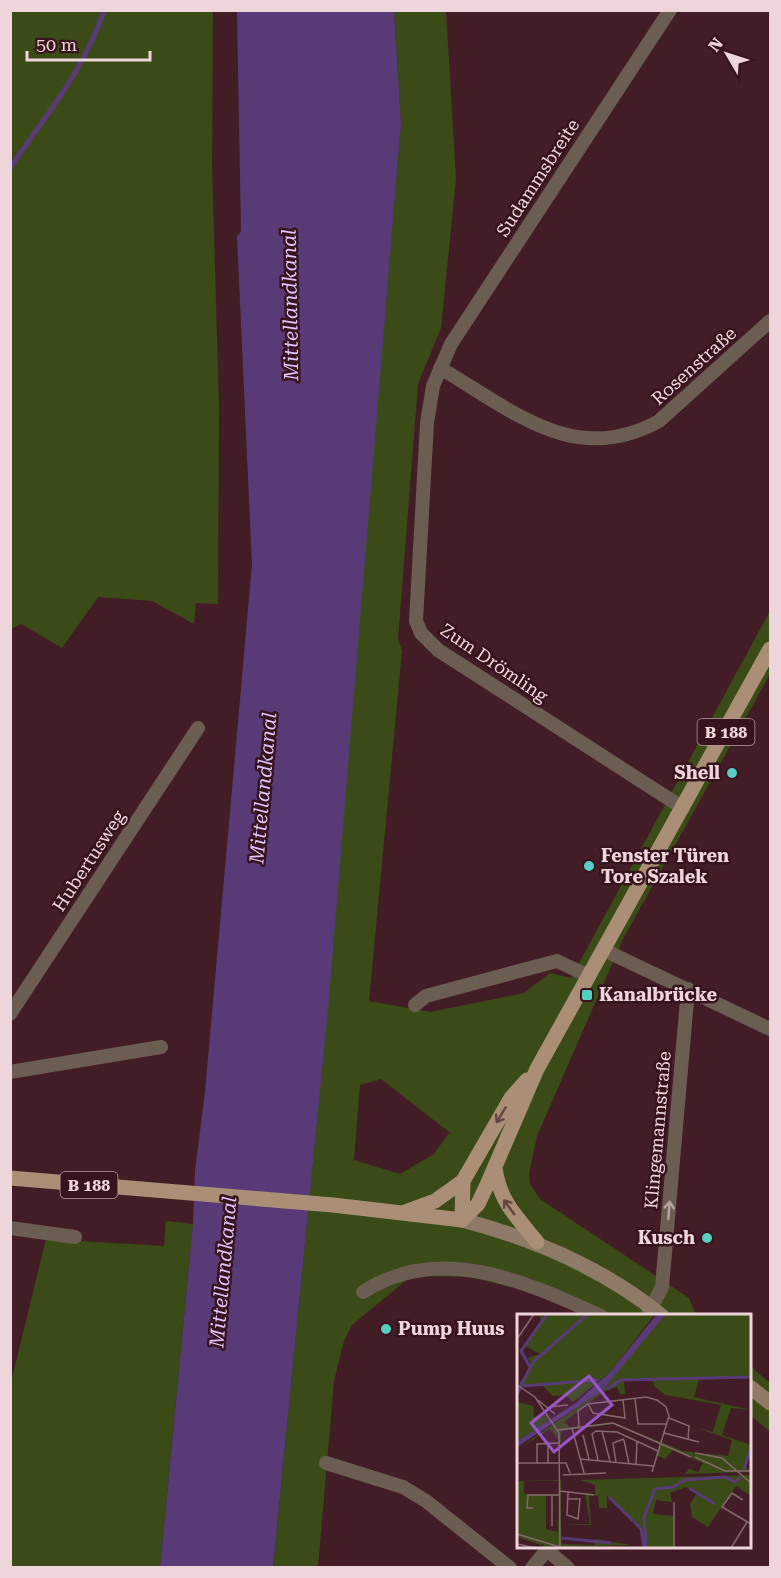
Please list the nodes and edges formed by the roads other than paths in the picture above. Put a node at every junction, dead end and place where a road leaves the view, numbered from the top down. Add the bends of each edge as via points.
1 (670, 10) edge
2 (771, 321) edge
3 (440, 368) junction
4 (771, 649) edge
5 (198, 728) dead end
6 (683, 808) junction
7 (604, 950) junction
8 (589, 976) junction
9 (688, 989) junction
10 (415, 1005) dead end
11 (10, 1014) edge
12 (771, 1029) edge
13 (161, 1047) dead end
14 (537, 1069) junction
15 (10, 1072) edge
16 (495, 1165) junction
17 (10, 1178) edge
18 (463, 1181) junction
19 (403, 1213) junction
20 (462, 1220) junction
21 (10, 1228) edge
22 (75, 1237) dead end
23 (537, 1242) junction
24 (363, 1292) dead end
25 (654, 1313) edge
26 (597, 1314) edge
27 (751, 1388) edge
28 (771, 1403) edge
29 (326, 1463) dead end
30 (548, 1548) edge
31 (510, 1568) edge
32 (532, 1568) edge
33 (568, 1568) edge

1 - 3 street, Sudammsbreite
2 - 3 street, Rosenstraße via 659,422 609,440 570,437 546,429
3 - 6 street, Zum Drömling via 427,423 416,603 421,633 438,650
4 - 6 main road, B 188
5 - 11 street, Hubertusweg
6 - 7 main road, B 188
7 - 8 main road, B 188
7 - 9 street
8 - 10 street via 557,961 426,996
8 - 14 main road, B 188
9 - 12 street
25 -> 9 street, Klingemannstraße via 662,1287
13 - 15 street
14 - 16 main road, B 188
14 -> 18 main road, B 188 via 511,1098
16 - 20 main road, B 188 via 478,1204
23 -> 16 main road via 504,1201
17 - 19 main road, B 188
18 - 19 main road, B 188 via 442,1198
18 - 20 main road, B 188
19 - 20 main road, B 188
20 - 23 main road
21 - 22 street
23 - 25 main road via 604,1275
24 - 26 street via 385,1278 411,1270 464,1267 554,1294
27 - 28 main road
29 - 31 street via 403,1487
30 - 32 street
30 - 33 street

